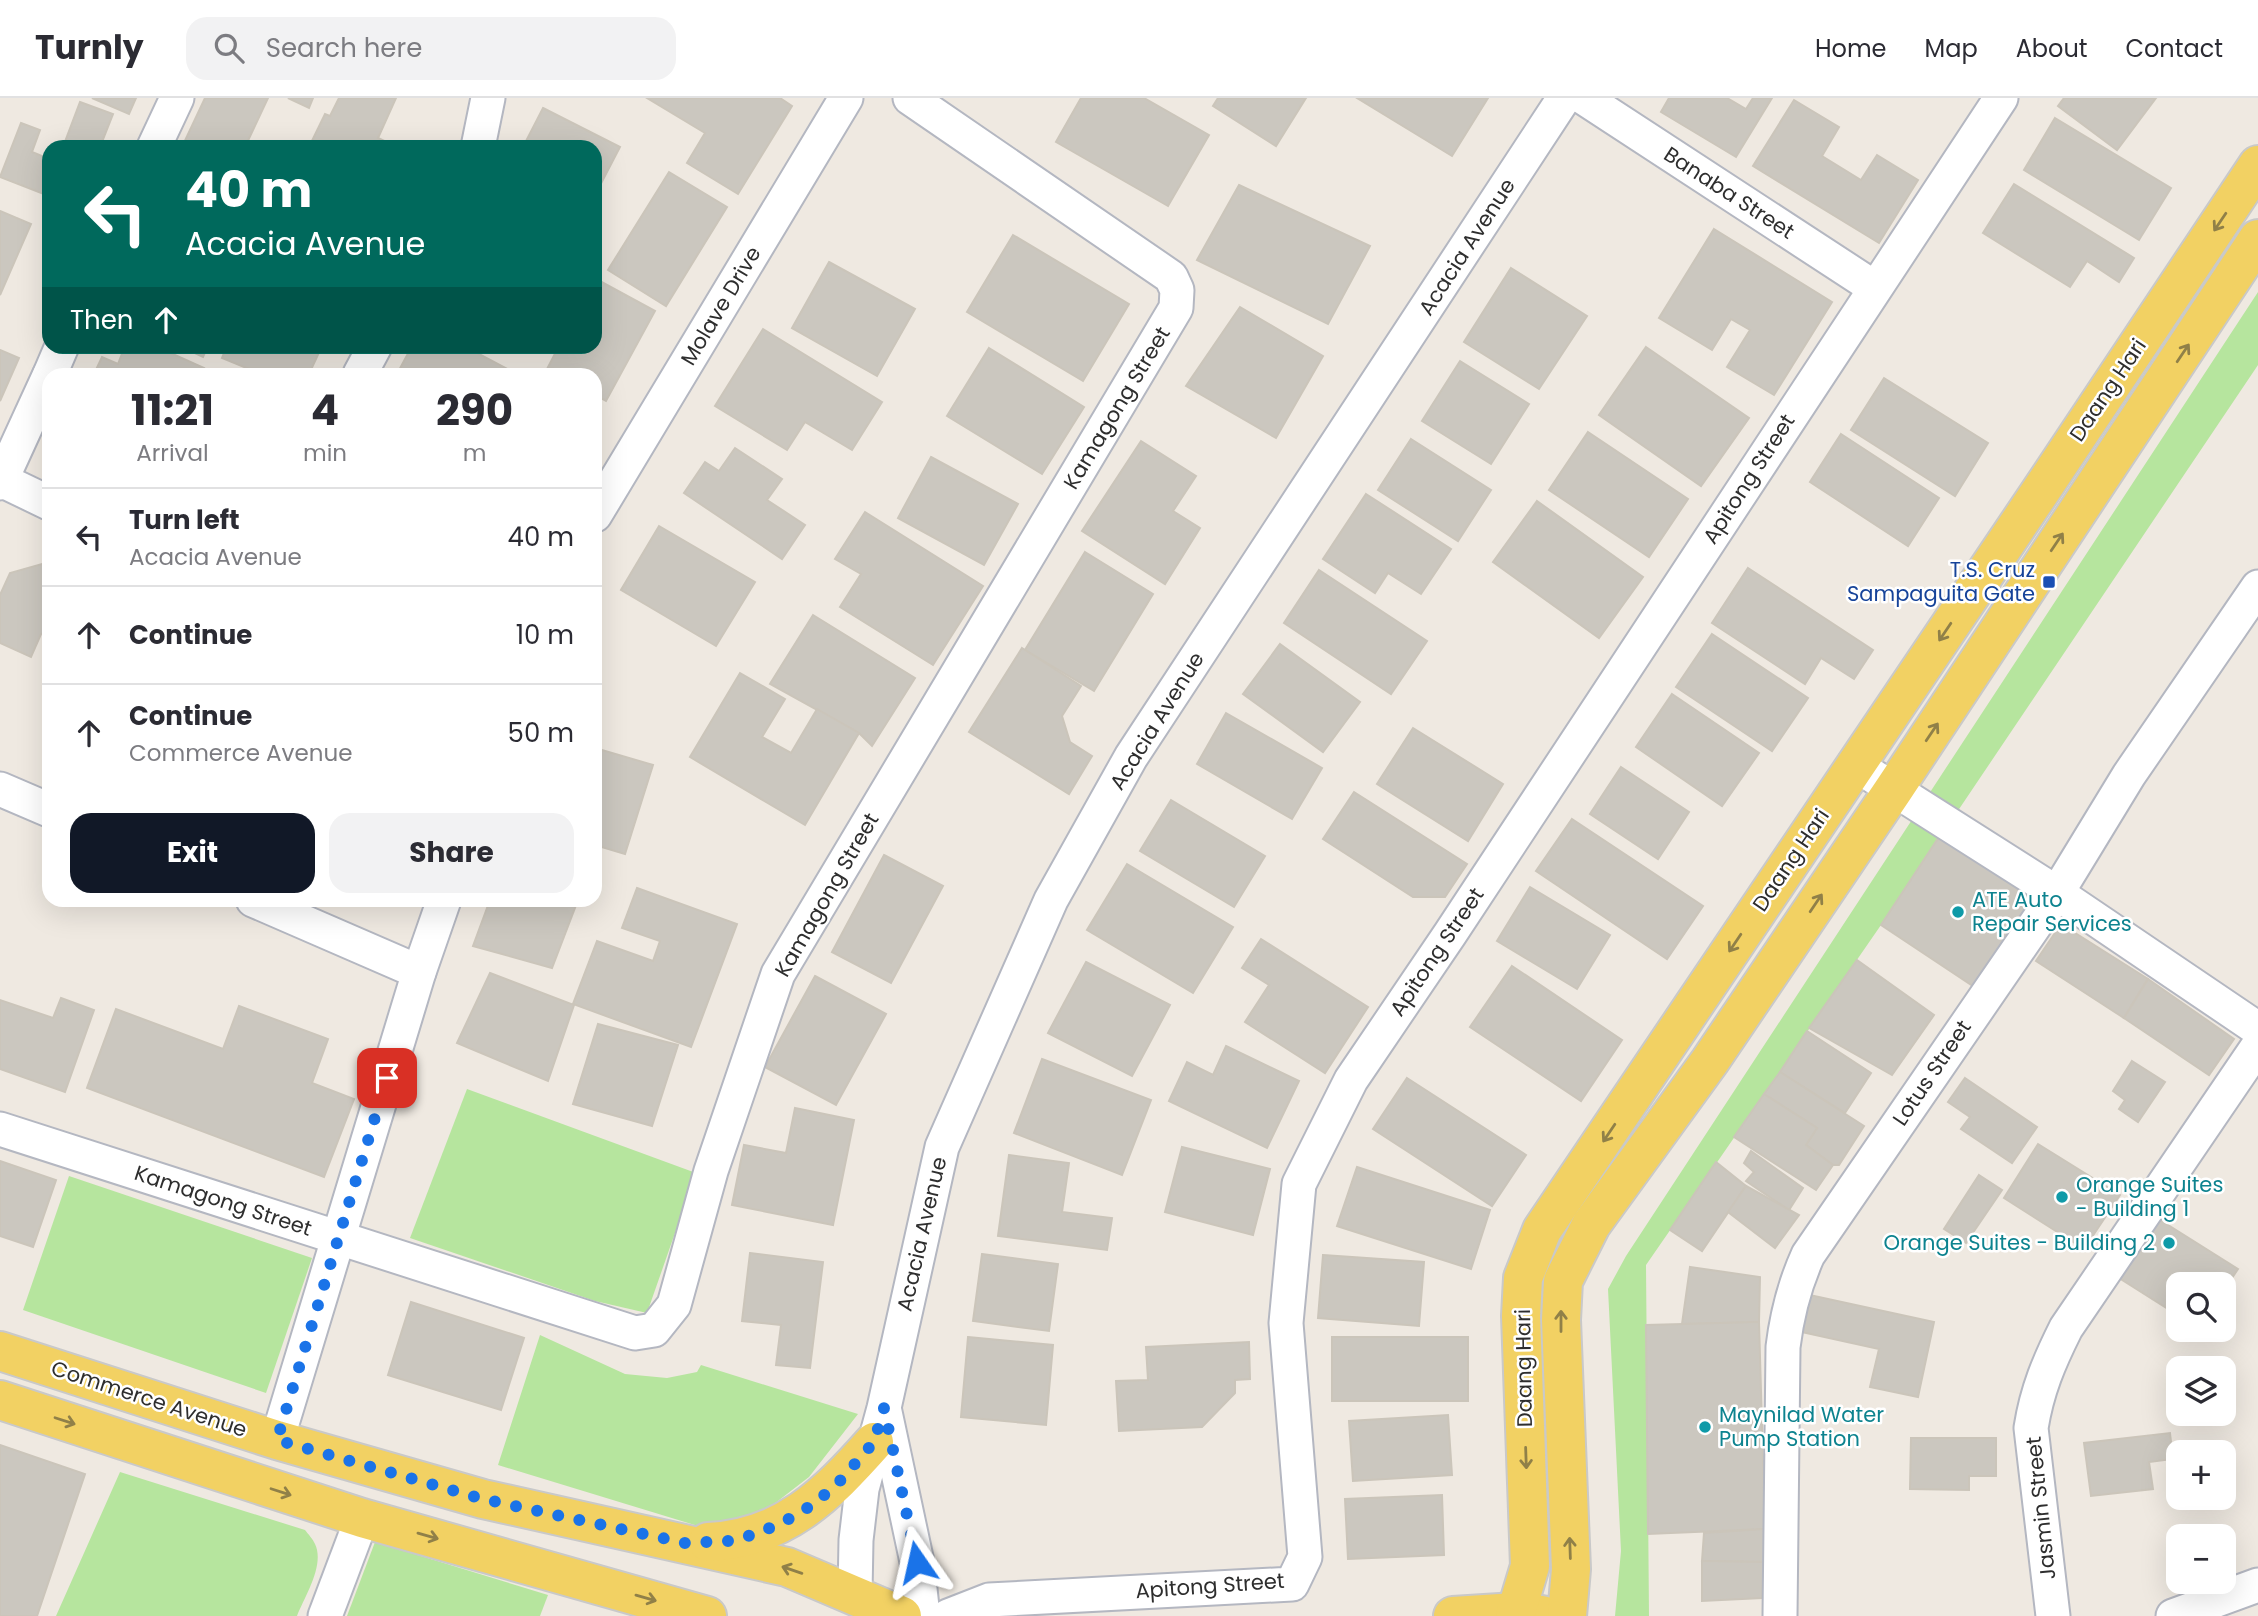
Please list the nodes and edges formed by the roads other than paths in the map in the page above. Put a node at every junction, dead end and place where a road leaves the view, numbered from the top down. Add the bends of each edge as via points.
1 (177, 98) edge
2 (488, 98) edge
3 (846, 98) edge
4 (910, 98) edge
5 (1564, 98) edge
6 (1584, 98) edge
7 (2001, 98) edge
8 (157, 140) edge
9 (479, 140) edge
10 (2258, 165) edge
11 (2258, 239) edge
12 (1875, 288) junction
13 (42, 390) edge
14 (1, 481) edge
15 (42, 500) edge
16 (602, 503) edge
17 (2258, 587) edge
18 (1854, 764) junction
19 (0, 789) edge
20 (1894, 789) junction
21 (42, 807) edge
22 (2057, 893) junction
23 (269, 907) edge
24 (442, 907) edge
25 (419, 972) junction
26 (2258, 1028) edge
27 (2258, 1046) edge
28 (0, 1129) edge
29 (338, 1238) junction
30 (0, 1351) edge
31 (0, 1400) edge
32 (879, 1425) junction
33 (277, 1440) junction
34 (362, 1518) junction
35 (685, 1543) junction
36 (2258, 1585) edge
37 (856, 1605) edge
38 (1516, 1614) edge
39 (325, 1616) edge
40 (707, 1616) edge
41 (902, 1616) edge
42 (923, 1616) edge
43 (948, 1616) edge
44 (1454, 1616) edge
45 (1558, 1616) edge
46 (1567, 1616) edge
47 (1780, 1616) edge
48 (2053, 1616) edge
49 (2174, 1616) edge

1 - 8 street
2 - 9 street
3 - 16 street, Molave Drive
4 - 29 street, Kamagong Street via 1171,277 1177,290 1176,308 778,974 711,1171 674,1305 654,1330 635,1333
5 - 32 street, Acacia Avenue via 1131,757 1051,900 942,1147
6 - 12 street, Banaba Street
7 - 12 street, Apitong Street
10 -> 18 main road, Daang Hari
20 -> 11 main road, Daang Hari
12 - 43 street, Apitong Street via 1351,1080 1299,1184 1286,1323 1305,1557 1292,1584 989,1600
13 - 14 street
14 - 15 street
17 - 22 street, Lotus Street via 2129,775
18 - 20 street
18 -> 38 main road, Daang Hari via 1542,1230 1532,1254 1523,1278 1521,1317 1530,1566
19 - 21 street
20 - 22 street
46 -> 20 main road, Daang Hari via 1571,1569 1563,1281 1591,1225 1710,1061
22 - 26 street
22 - 47 street, Lotus Street via 1808,1255 1797,1280 1783,1347
23 - 25 street
24 - 25 street
25 - 29 street
27 - 48 street, Jasmin Street via 2066,1328 2036,1397 2031,1428
28 - 29 street, Kamagong Street
29 - 33 street
30 - 33 main road, Commerce Avenue
31 -> 34 main road
32 - 35 main road via 839,1482 793,1517 729,1541
32 - 37 street, Acacia Avenue via 862,1489
32 - 42 street, Acacia Avenue via 917,1562
33 - 35 main road, Commerce Avenue via 483,1499
34 - 39 street
34 -> 40 main road
37 -> 35 main road, Commerce Avenue via 788,1567
36 - 49 street
37 - 41 main road, Commerce Avenue
38 - 44 main road
38 - 45 main road

